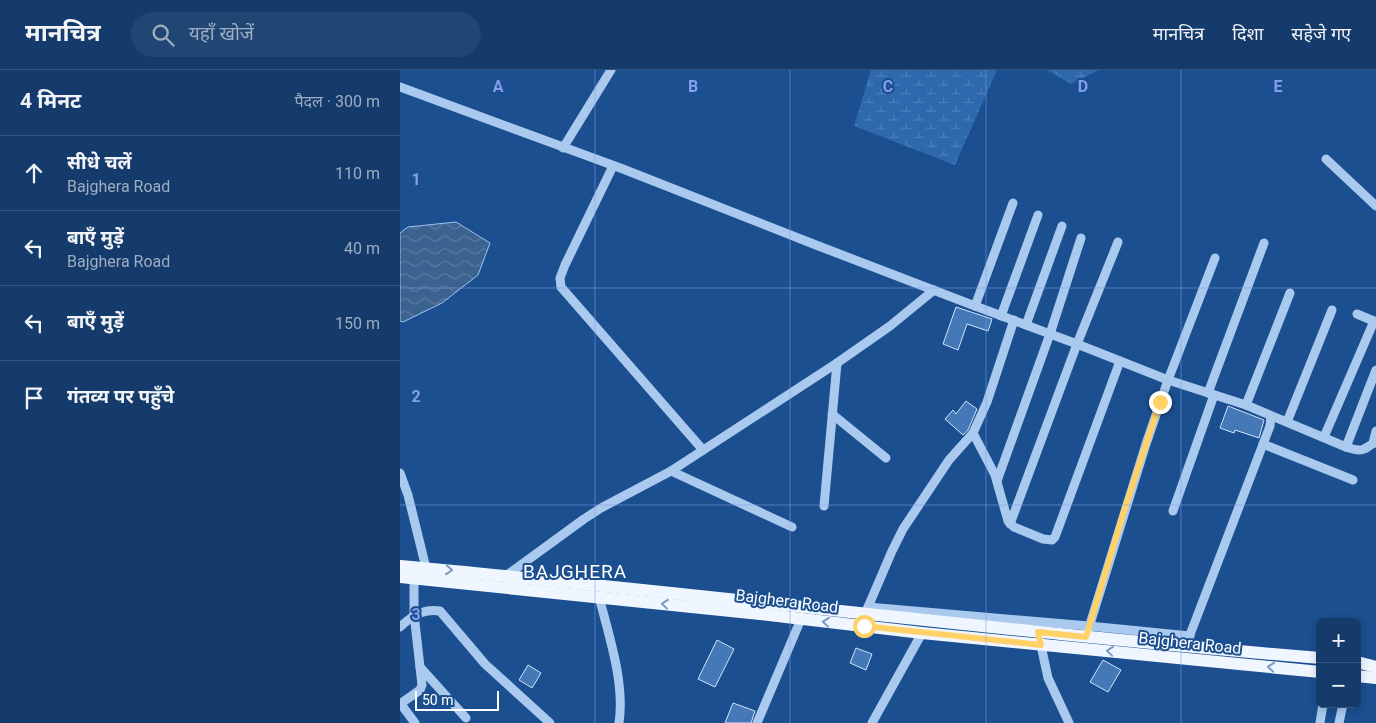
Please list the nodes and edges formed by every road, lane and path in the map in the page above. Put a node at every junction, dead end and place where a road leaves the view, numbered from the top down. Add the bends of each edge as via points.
1 (611, 70) edge
2 (400, 87) edge
3 (563, 148) junction
4 (1326, 159) dead end
5 (613, 166) junction
6 (1013, 203) dead end
7 (1376, 206) edge
8 (1038, 216) dead end
9 (1062, 226) dead end
10 (1081, 238) dead end
11 (1118, 242) dead end
12 (1264, 243) dead end
13 (1215, 258) dead end
14 (934, 290) junction
15 (1290, 294) dead end
16 (975, 306) junction
17 (1332, 310) dead end
18 (1357, 314) dead end
19 (1001, 316) junction
20 (1014, 320) junction
21 (1375, 321) edge
22 (1026, 325) junction
23 (1050, 334) junction
24 (1077, 344) junction
25 (1120, 362) junction
26 (837, 363) junction
27 (1376, 370) edge
28 (1168, 380) junction
29 (1211, 394) junction
30 (1246, 405) junction
31 (832, 414) junction
32 (1271, 416) junction
33 (1287, 422) junction
34 (1376, 430) edge
35 (973, 432) junction
36 (1324, 437) junction
37 (1375, 443) edge
38 (1263, 444) junction
39 (1346, 447) junction
40 (703, 450) junction
41 (886, 458) dead end
42 (671, 471) junction
43 (400, 473) edge
44 (1353, 480) dead end
45 (997, 481) junction
46 (824, 506) dead end
47 (1173, 510) dead end
48 (1010, 524) junction
49 (792, 527) dead end
50 (400, 566) edge
51 (420, 573) junction
52 (507, 575) junction
53 (400, 577) edge
54 (599, 597) junction
55 (867, 611) junction
56 (414, 614) junction
57 (801, 619) junction
58 (400, 626) edge
59 (1087, 632) junction
60 (922, 633) junction
61 (1039, 638) junction
62 (1188, 642) junction
63 (1316, 658) edge
64 (1361, 663) edge
65 (420, 666) junction
66 (1376, 667) edge
67 (1316, 672) edge
68 (400, 704) edge
69 (1322, 708) edge
70 (1342, 708) edge
71 (466, 718) dead end
72 (415, 723) edge
73 (550, 723) edge
74 (619, 723) edge
75 (757, 723) edge
76 (872, 723) edge
77 (1069, 723) edge
78 (1320, 723) edge
79 (1339, 723) edge

1 - 3 street
2 - 3 street
3 - 5 street
4 - 7 street
5 - 14 street
5 - 40 street via 565,265 560,278 561,287
6 - 16 street
8 - 19 street
9 - 22 street
10 - 23 street
11 - 24 street
12 - 29 street
13 - 28 street
14 - 16 street
14 - 26 street
15 - 30 street
16 - 19 street
17 - 33 street
18 - 21 street
19 - 20 street
20 - 22 street
20 - 35 street via 987,402
21 - 36 street
22 - 23 street
23 - 24 street
23 - 45 street
24 - 25 street
24 - 48 street
25 - 28 street
25 - 48 street via 1055,537 1048,540
26 - 31 street
26 - 40 street
27 - 39 street
28 - 29 street
28 - 59 street
29 - 30 street
29 - 47 street
30 - 32 street
31 - 41 street
31 - 46 street
32 - 33 street
32 - 38 street
33 - 36 street
34 - 37 street
35 - 45 street
35 - 55 street via 949,460 903,529
36 - 39 street
37 - 39 street via 1360,450
38 - 44 street
38 - 62 street
40 - 42 street
42 - 49 street
42 - 52 street via 584,518
43 - 51 street via 408,495
45 - 48 street
50 - 51 main road, Bajghera Road
51 -> 52 main road, Bajghera Road
51 - 53 main road, Bajghera Road
51 - 54 main road, Bajghera Road
51 - 56 street
52 - 55 main road, Bajghera Road
57 -> 54 main road, Bajghera Road
54 - 74 street via 618,679
55 - 59 street
55 - 61 main road, Bajghera Road
56 - 58 street
56 - 65 street
56 - 73 street via 430,610 443,613 485,664
60 -> 57 main road, Bajghera Road
57 - 75 street
59 - 61 main road, Bajghera Road
59 - 62 main road, Bajghera Road
60 - 61 main road, Bajghera Road
60 - 76 street
67 -> 61 main road, Bajghera Road
61 - 77 street via 1048,678
62 - 63 main road, Bajghera Road
64 - 66 main road
65 - 68 street via 421,689
65 - 71 street
68 - 72 street
69 - 78 street
70 - 79 street

